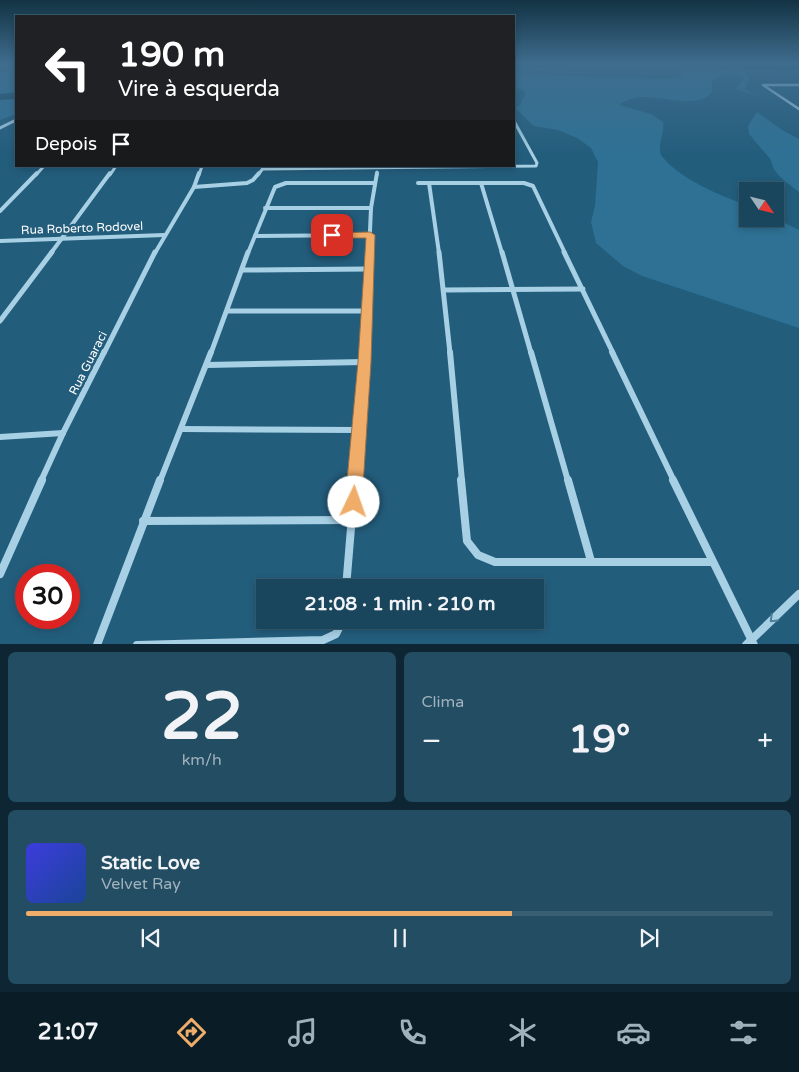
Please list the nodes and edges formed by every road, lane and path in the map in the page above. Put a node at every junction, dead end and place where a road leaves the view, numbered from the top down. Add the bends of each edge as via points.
1 (776, 94) edge
2 (799, 109) edge
3 (15, 120) edge
4 (515, 123) edge
5 (0, 128) edge
6 (515, 166) edge
7 (43, 167) edge
8 (115, 167) edge
9 (202, 167) edge
10 (302, 167) edge
11 (421, 167) edge
12 (264, 168) edge
13 (376, 172) dead end
14 (429, 182) junction
15 (374, 183) junction
16 (418, 183) dead end
17 (481, 183) junction
18 (194, 187) junction
19 (265, 208) junction
20 (370, 208) junction
21 (0, 211) edge
22 (164, 235) junction
23 (370, 235) junction
24 (256, 236) junction
25 (59, 240) junction
26 (0, 241) edge
27 (370, 269) junction
28 (243, 270) junction
29 (513, 289) junction
30 (583, 289) junction
31 (444, 290) junction
32 (228, 311) junction
33 (368, 311) junction
34 (0, 321) edge
35 (365, 362) junction
36 (207, 365) junction
37 (181, 429) junction
38 (358, 430) junction
39 (63, 433) junction
40 (0, 437) edge
41 (352, 520) junction
42 (143, 521) junction
43 (590, 561) junction
44 (712, 562) junction
45 (0, 574) edge
46 (347, 579) edge
47 (799, 594) edge
48 (338, 629) edge
49 (750, 643) edge
50 (97, 644) edge
51 (138, 644) edge

1 - 2 street
3 - 5 street
4 - 6 street via 537,163 536,166
7 - 21 street
8 - 25 street
9 - 18 street, Rua Guaraci
10 - 11 street
10 - 12 street
12 - 18 street via 247,183
13 - 15 street
14 - 16 street
14 - 17 street
14 - 31 street
15 - 19 street via 280,184 275,187
15 - 20 street
17 - 29 street
17 - 30 street via 533,186
18 - 22 street, Rua Guaraci
19 - 20 street
19 - 24 street
20 - 23 street
22 - 25 street, Rua Roberto Rodovel
22 - 39 street, Rua Guaraci
23 - 24 street
23 - 27 street
24 - 28 street
25 - 26 street, Rua Roberto Rodovel
25 - 34 street
27 - 28 street
27 - 33 street
28 - 32 street
29 - 30 street
29 - 31 street
29 - 43 street
30 - 44 street
31 - 43 street via 467,541 478,555 495,562
32 - 33 street
32 - 36 street
33 - 35 street
35 - 36 street
35 - 38 street
36 - 37 street
37 - 38 street
37 - 42 street
38 - 41 street
39 - 40 street
39 - 45 street, Rua Guaraci
41 - 42 street
41 - 46 street
42 - 50 street
43 - 44 street
44 - 49 street
47 -> 49 street
48 - 51 street via 336,634 323,640

